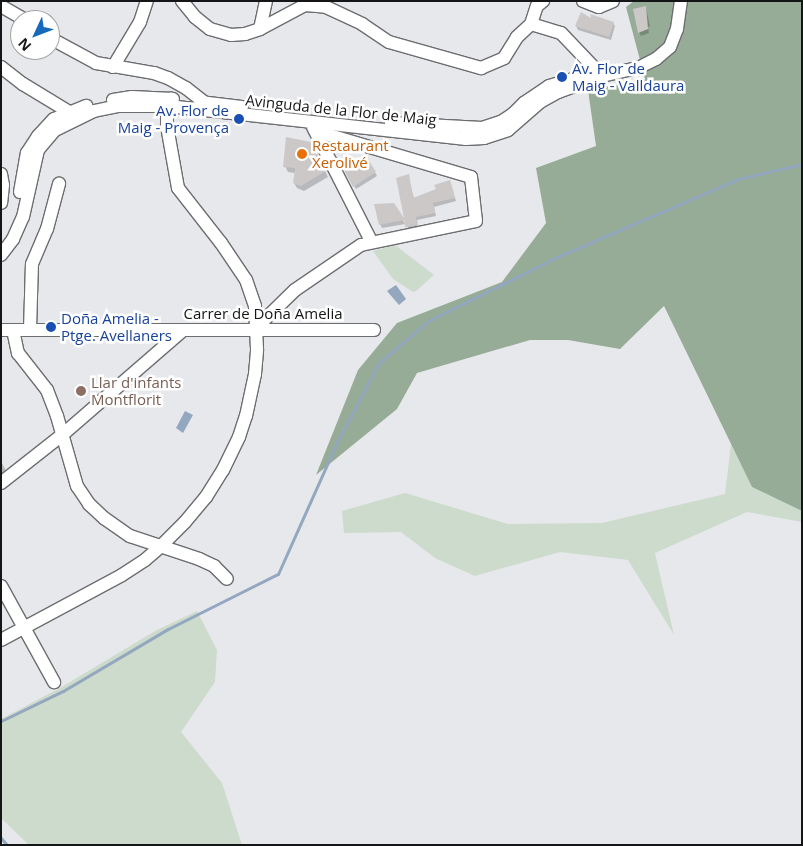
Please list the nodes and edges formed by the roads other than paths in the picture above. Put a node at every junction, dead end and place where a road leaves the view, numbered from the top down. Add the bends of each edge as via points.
1 (147, 1) edge
2 (182, 1) edge
3 (266, 1) edge
4 (543, 1) edge
5 (583, 1) edge
6 (613, 1) edge
7 (681, 1) edge
8 (531, 24) junction
9 (260, 29) junction
10 (60, 44) edge
11 (1, 67) edge
12 (113, 67) junction
13 (602, 76) junction
14 (170, 103) junction
15 (206, 103) junction
16 (219, 113) junction
17 (74, 115) junction
18 (312, 123) junction
19 (1, 174) edge
20 (59, 184) dead end
21 (1, 203) edge
22 (371, 241) junction
23 (1, 243) edge
24 (1, 255) edge
25 (255, 329) junction
26 (7, 330) edge
27 (30, 330) junction
28 (374, 330) dead end
29 (182, 331) junction
30 (62, 435) junction
31 (1, 483) edge
32 (160, 547) junction
33 (227, 579) dead end
34 (1, 586) edge
35 (25, 628) junction
36 (1, 640) edge
37 (54, 682) dead end

1 - 12 street via 140,22
2 - 9 street via 195,17 220,33 245,34
3 - 9 street
4 - 8 street via 537,6
5 - 6 street via 599,7
7 - 13 street, Avinguda de la Flor de Maig via 677,29 670,47 640,67
8 - 9 street via 517,37 504,58 482,68 389,42 362,24 326,7 305,5
8 - 13 street via 561,33
10 - 12 street via 88,60
11 - 17 street
12 - 15 street via 168,78
13 - 18 street, Avinguda de la Flor de Maig via 550,96 508,130 484,138 466,139
14 - 15 street, Avinguda de la Flor de Maig
14 - 16 street, Avinguda de la Flor de Maig
14 - 17 street, Avinguda de la Flor de Maig via 132,97 100,101
14 - 25 street via 167,126 178,188 246,280 254,306
15 - 16 street
15 - 18 street, Avinguda de la Flor de Maig
16 - 18 street, Avinguda de la Flor de Maig
17 - 23 street, Avinguda de la Flor de Maig via 54,119 28,153 15,217
17 - 24 street, Avinguda de la Flor de Maig via 38,150 23,217
18 - 22 street
18 - 22 street via 471,177 476,221
19 - 21 street
20 - 27 street via 47,229 32,264
22 - 25 street via 338,259 295,290
25 - 28 street, Carrer de Doña Amelia
25 - 29 street, Carrer de Doña Amelia
25 - 32 street via 255,374 239,437 206,497
26 - 27 street, Carrer de Doña Amelia
26 - 30 street via 18,353 47,390
27 - 29 street, Carrer de Doña Amelia
29 - 30 street
30 - 31 street
30 - 32 street via 77,486 89,504 124,532
32 - 33 street via 214,566
32 - 35 street via 122,575
34 - 35 street
35 - 36 street
35 - 37 street

